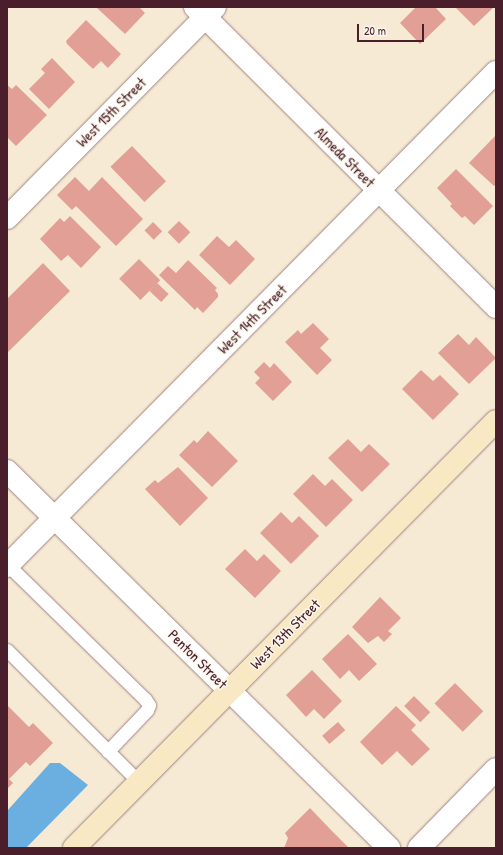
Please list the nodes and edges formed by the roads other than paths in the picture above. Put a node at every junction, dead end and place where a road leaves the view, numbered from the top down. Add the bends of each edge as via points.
1 (205, 10) edge
2 (496, 72) edge
3 (379, 191) junction
4 (7, 218) edge
5 (496, 307) edge
6 (496, 421) edge
7 (7, 471) edge
8 (55, 518) junction
9 (8, 566) edge
10 (7, 650) edge
11 (230, 690) junction
12 (108, 751) junction
13 (496, 769) edge
14 (139, 782) junction
15 (74, 848) edge
16 (389, 848) edge
17 (419, 848) edge

1 - 3 street, Almeda Street
1 - 4 street, West 15th Street
2 - 3 street, West 14th Street
3 - 5 street, Almeda Street
3 - 8 street, West 14th Street
6 - 11 street, West 13th Street
7 - 8 street, Penton Street
8 - 9 street, West 14th Street
8 - 11 street, Penton Street
9 - 12 lane via 146,699 149,705 147,710
10 - 12 lane
11 - 14 street, West 13th Street
11 - 16 street, Penton Street
12 - 14 lane
13 - 17 street
14 - 15 street, West 13th Street

